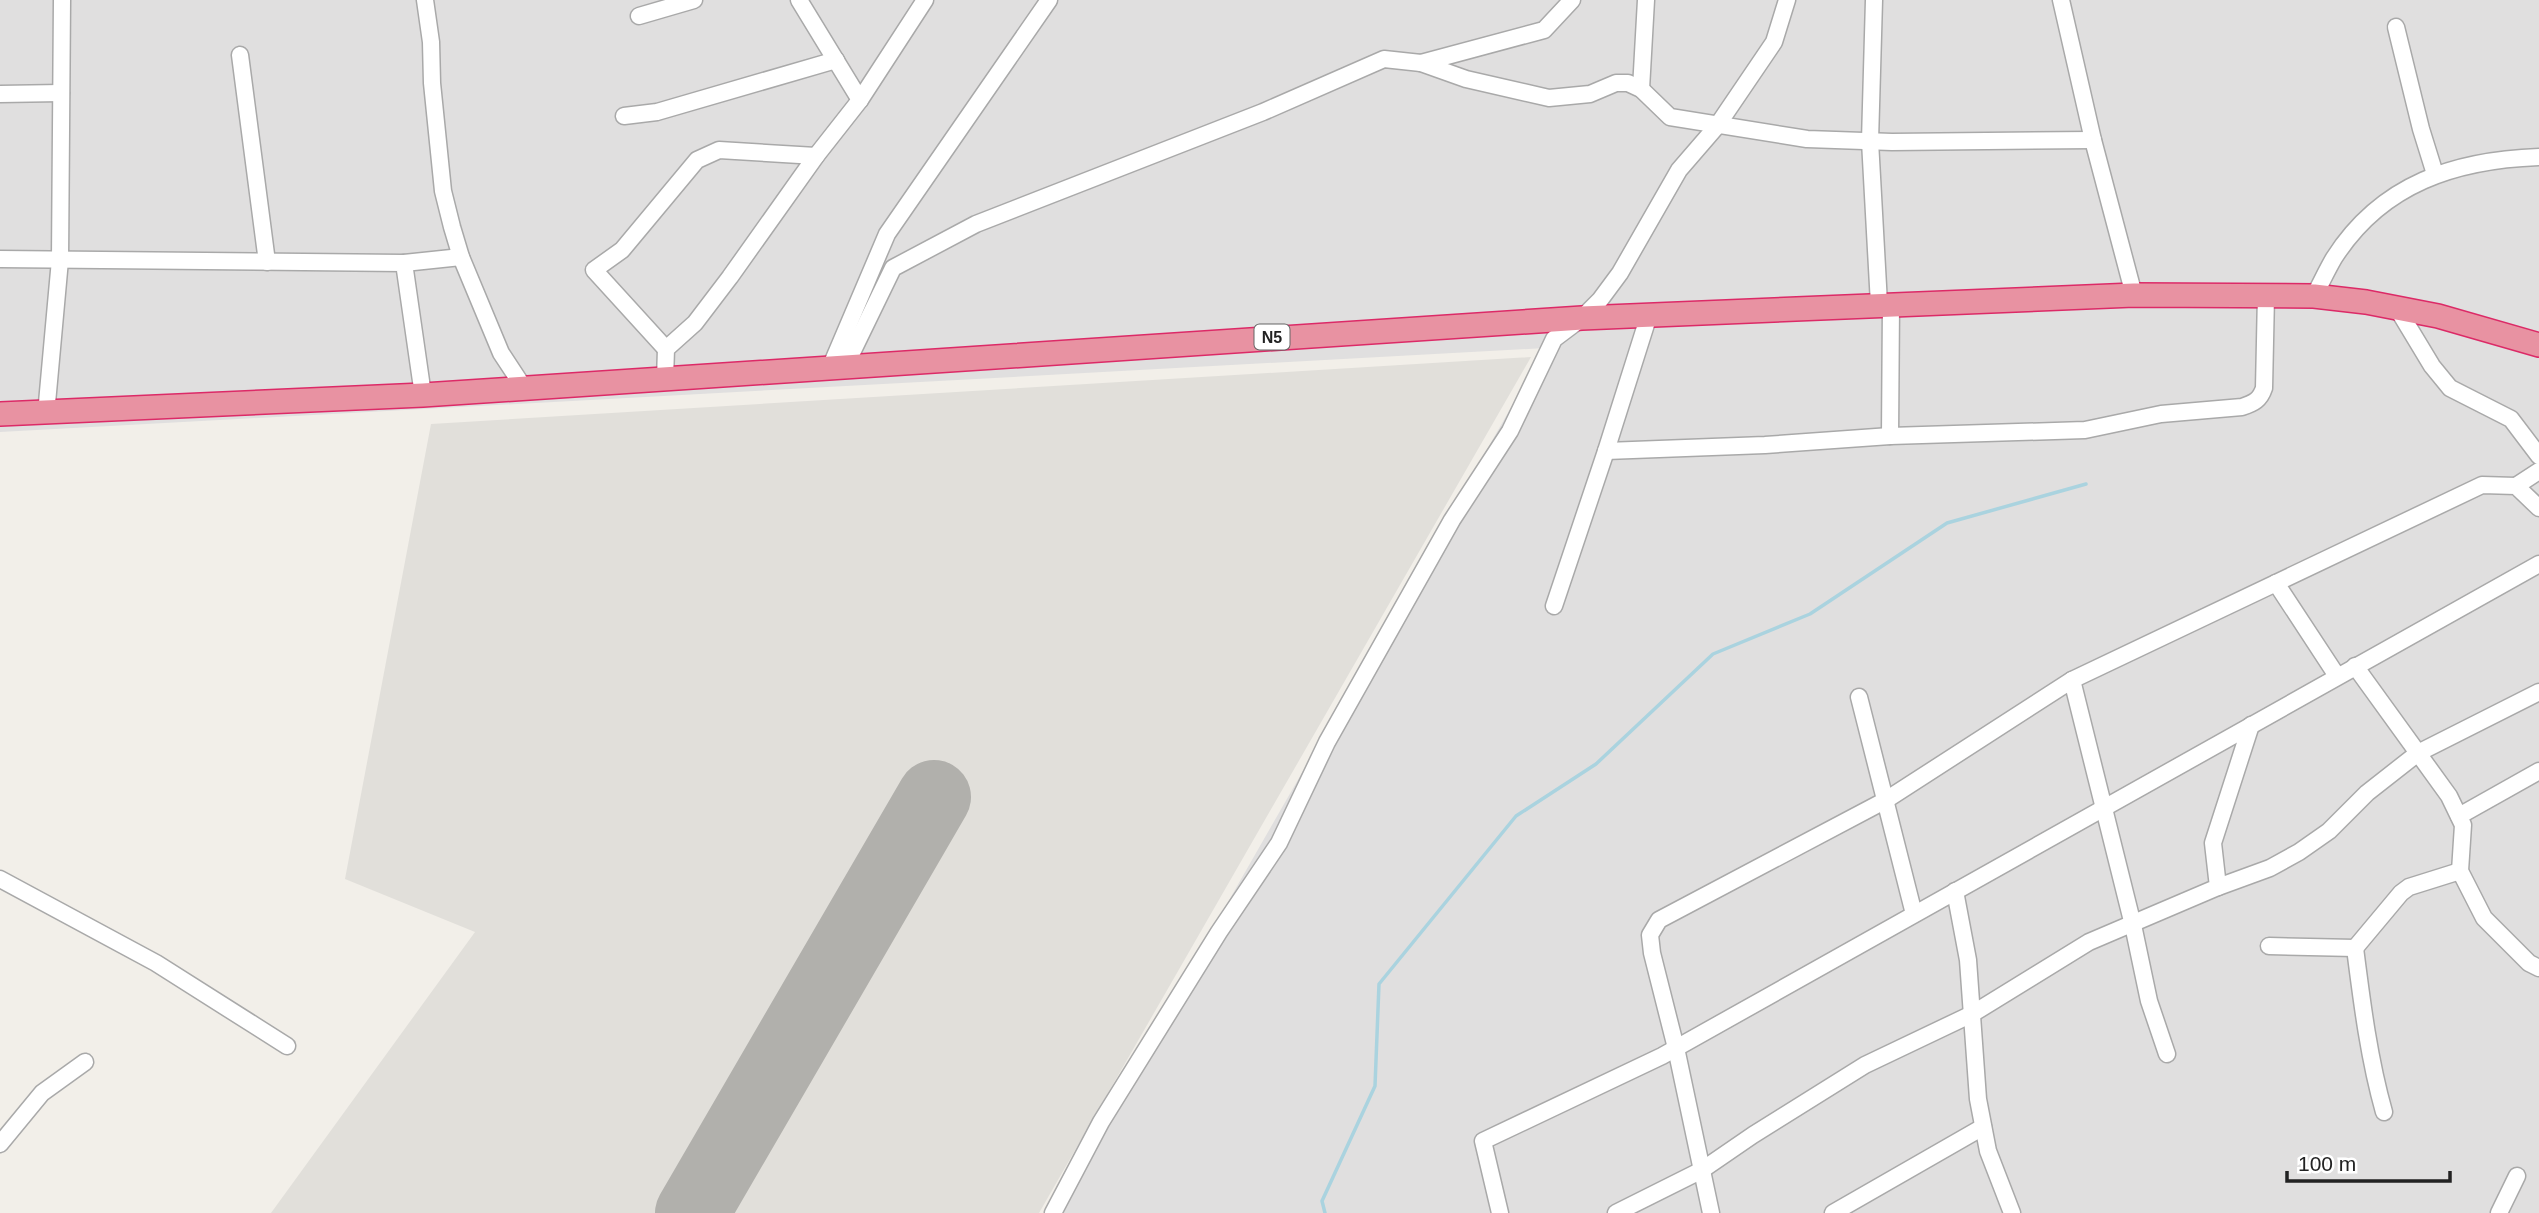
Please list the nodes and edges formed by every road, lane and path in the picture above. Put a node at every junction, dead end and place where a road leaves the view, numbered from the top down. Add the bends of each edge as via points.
1 (62, 0) edge
2 (425, 0) edge
3 (694, 0) edge
4 (799, 0) edge
5 (925, 0) edge
6 (1049, 0) edge
7 (1572, 0) edge
8 (1646, 0) edge
9 (1787, 0) edge
10 (1874, 0) edge
11 (2061, 0) edge
12 (639, 16) dead end
13 (2396, 27) dead end
14 (240, 55) dead end
15 (836, 60) junction
16 (1422, 63) junction
17 (1642, 89) junction
18 (61, 93) junction
19 (0, 94) edge
20 (860, 100) junction
21 (624, 116) dead end
22 (1717, 126) junction
23 (2093, 140) junction
24 (1870, 142) junction
25 (816, 156) junction
26 (2539, 157) edge
27 (2435, 174) junction
28 (461, 257) junction
29 (0, 259) edge
30 (60, 260) junction
31 (267, 262) junction
32 (404, 263) junction
33 (2134, 295) junction
34 (2266, 295) junction
35 (2314, 296) junction
36 (1885, 304) junction
37 (2398, 308) junction
38 (1649, 315) junction
39 (1582, 318) junction
40 (2539, 345) edge
41 (666, 349) junction
42 (837, 367) junction
43 (665, 379) junction
44 (524, 388) junction
45 (423, 395) junction
46 (0, 414) edge
47 (46, 414) junction
48 (1890, 436) junction
49 (1606, 451) junction
50 (2539, 456) edge
51 (2539, 471) edge
52 (2515, 486) junction
53 (2539, 508) edge
54 (2539, 564) edge
55 (2276, 583) junction
56 (1554, 606) dead end
57 (2355, 666) junction
58 (2337, 676) junction
59 (2072, 680) junction
60 (2539, 692) edge
61 (1859, 697) dead end
62 (2251, 724) junction
63 (2418, 753) junction
64 (2539, 771) edge
65 (1886, 800) junction
66 (2102, 808) junction
67 (2459, 816) junction
68 (2460, 871) junction
69 (0, 879) edge
70 (2218, 887) junction
71 (1955, 891) junction
72 (1913, 914) junction
73 (2133, 925) junction
74 (2269, 946) dead end
75 (2355, 948) junction
76 (2539, 968) edge
77 (1972, 1014) junction
78 (287, 1046) dead end
79 (1676, 1048) junction
80 (2167, 1054) dead end
81 (85, 1062) dead end
82 (2384, 1112) dead end
83 (1983, 1127) junction
84 (0, 1144) edge
85 (1702, 1170) junction
86 (2517, 1177) dead end
87 (1053, 1213) edge
88 (1500, 1213) edge
89 (1616, 1213) edge
90 (1711, 1213) edge
91 (1833, 1213) edge
92 (2012, 1213) edge
93 (2499, 1213) edge

1 - 18 street
2 - 28 street via 443,191
3 - 12 street
4 - 15 street
5 - 20 street
6 - 42 street via 887,234
7 - 16 street via 1544,30
8 - 17 street
9 - 22 street via 1774,42
10 - 24 street
11 - 23 street
13 - 27 street
14 - 31 street
15 - 20 street
15 - 21 street via 657,112
16 - 17 street via 1466,79 1549,98 1590,94 1616,83
16 - 42 street via 1384,59 1264,112 976,224 893,268
17 - 22 street via 1670,117
18 - 19 street
18 - 30 street
20 - 25 street
22 - 24 street via 1807,139
22 - 39 street via 1679,170 1620,272
23 - 24 street
23 - 33 street
24 - 36 street
25 - 41 street via 695,323
25 - 41 street via 719,150 697,160 622,250 594,271
26 - 27 street via 2467,164
27 - 35 street via 2374,213 2335,257
28 - 32 street
28 - 44 street via 501,353
29 - 30 street
30 - 31 street
30 - 47 street
31 - 32 street
32 - 45 street
33 - 34 highway, N5
33 - 36 highway, N5
34 - 35 highway, N5
34 - 48 street via 2264,388 2252,404 2149,416 2085,430
35 - 37 highway, N5
36 - 38 highway, N5
36 - 48 street
37 - 40 highway, N5
37 - 50 street via 2450,388 2511,419
38 - 39 highway, N5
38 - 49 street
39 - 42 highway, N5
39 - 87 street via 1554,339 1510,431 1452,520 1327,742 1279,843 1115,1100
41 - 43 street
42 - 43 highway, N5
43 - 44 highway, N5
44 - 45 highway, N5
45 - 47 highway, N5
46 - 47 highway, N5
48 - 49 street
49 - 56 street
51 - 52 street
52 - 53 street
52 - 55 street via 2482,485
54 - 57 street
55 - 58 street
55 - 59 street
57 - 58 street
57 - 63 street
58 - 62 street
59 - 65 street
59 - 66 street
60 - 63 street
61 - 65 street
62 - 66 street
62 - 70 street via 2213,843
63 - 67 street
63 - 70 street via 2299,852
64 - 67 street
65 - 72 street
65 - 79 street via 1659,920 1650,935 1652,954
66 - 71 street
66 - 73 street
67 - 68 street via 2463,825
68 - 75 street via 2409,887
68 - 76 street via 2484,918
69 - 78 street via 156,963
70 - 73 street
71 - 72 street
71 - 77 street
72 - 79 street
73 - 77 street via 2089,942
73 - 80 street via 2149,1002
74 - 75 street
75 - 82 street
77 - 83 street
77 - 85 street via 1865,1065
79 - 85 street
79 - 88 street via 1483,1141
81 - 84 street via 42,1093
83 - 91 street
83 - 92 street
85 - 89 street
85 - 90 street
86 - 93 street

